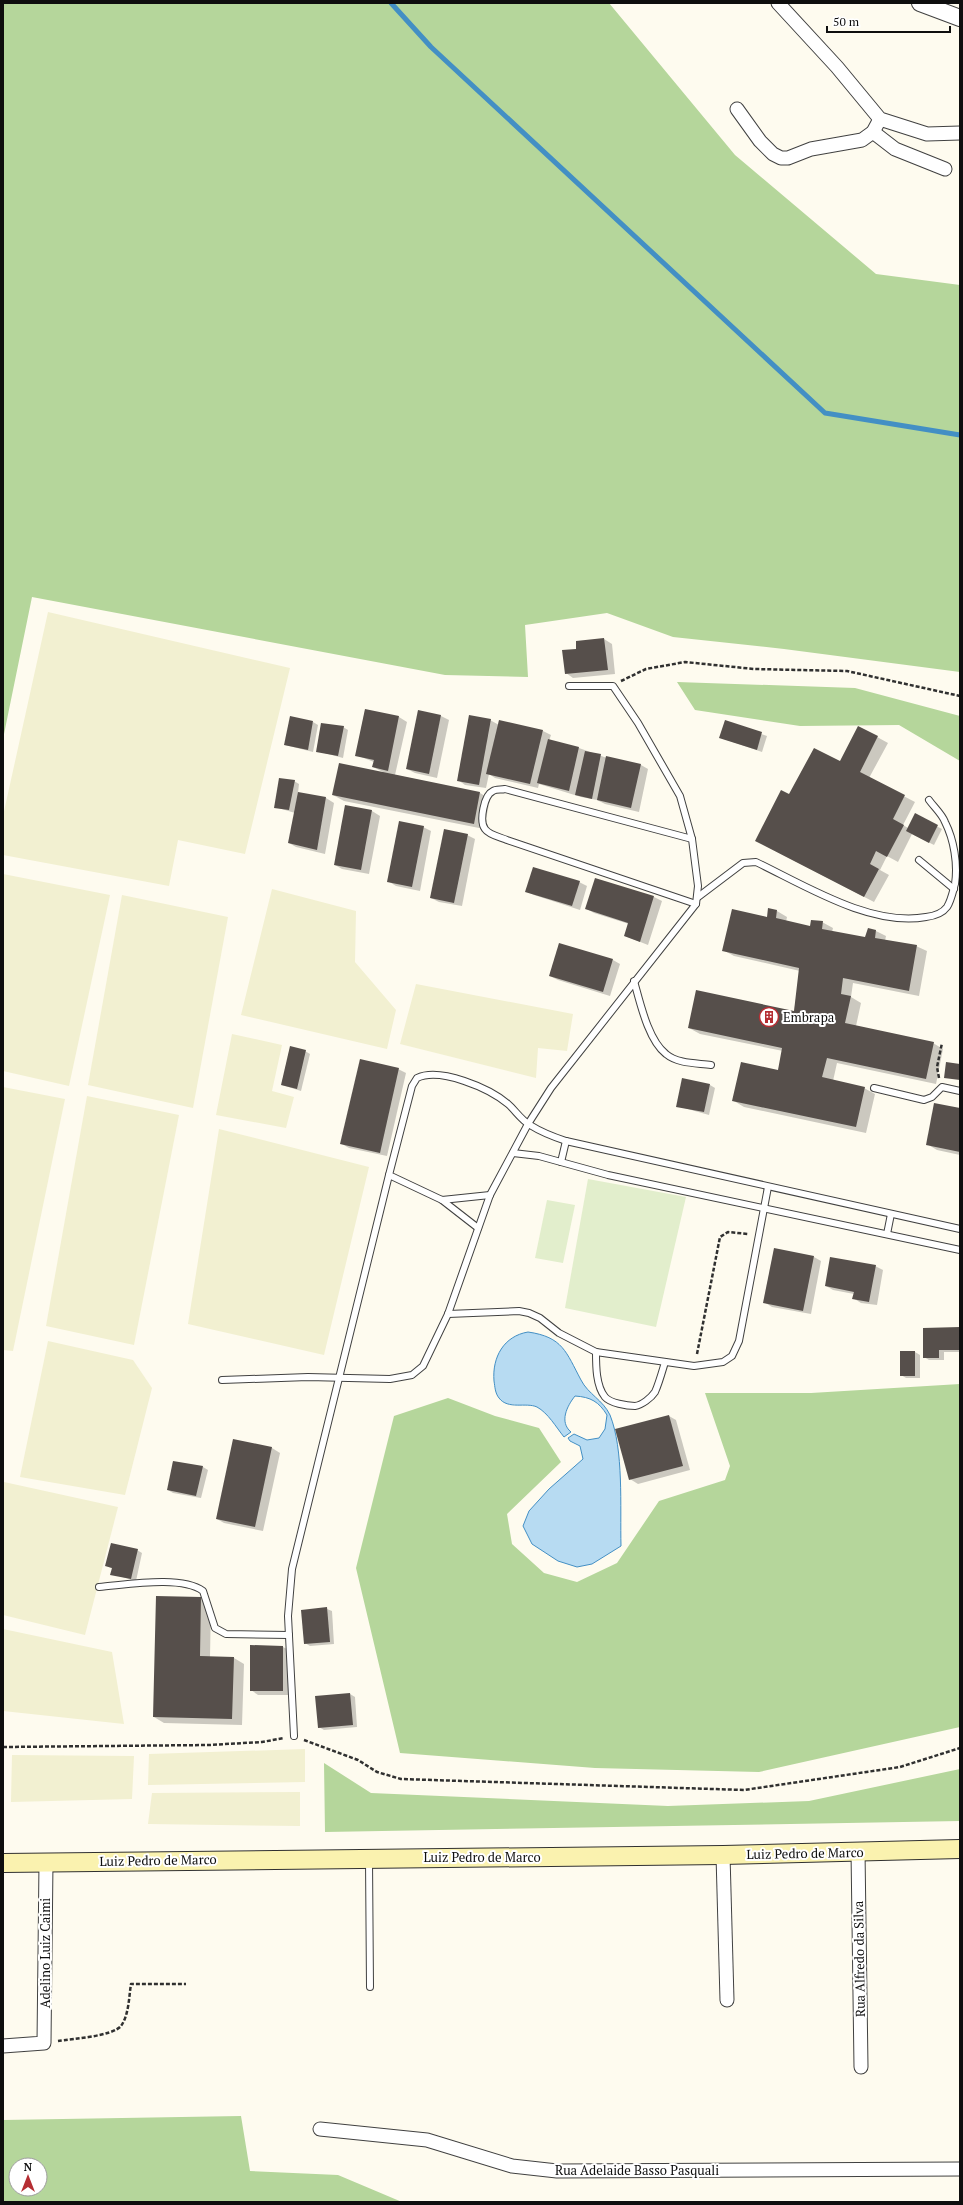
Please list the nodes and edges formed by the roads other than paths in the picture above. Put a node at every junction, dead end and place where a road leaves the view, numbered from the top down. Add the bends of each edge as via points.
1 (778, 3) edge
2 (920, 3) edge
3 (960, 18) edge
4 (736, 109) dead end
5 (880, 119) junction
6 (873, 132) junction
7 (960, 133) edge
8 (945, 169) dead end
9 (569, 686) dead end
10 (929, 800) dead end
11 (692, 839) junction
12 (919, 860) dead end
13 (954, 889) junction
14 (698, 897) junction
15 (696, 904) junction
16 (634, 981) junction
17 (711, 1065) dead end
18 (874, 1088) dead end
19 (960, 1091) edge
20 (528, 1124) junction
21 (566, 1141) junction
22 (513, 1153) junction
23 (561, 1162) junction
24 (389, 1174) junction
25 (768, 1187) junction
26 (490, 1195) junction
27 (442, 1200) junction
28 (765, 1207) junction
29 (891, 1214) junction
30 (478, 1228) junction
31 (960, 1229) edge
32 (886, 1234) junction
33 (960, 1250) edge
34 (448, 1314) junction
35 (596, 1352) junction
36 (665, 1362) junction
37 (339, 1379) junction
38 (222, 1380) dead end
39 (100, 1587) dead end
40 (289, 1635) junction
41 (294, 1736) road end
42 (960, 1849) edge
43 (858, 1851) junction
44 (723, 1855) junction
45 (369, 1858) junction
46 (46, 1862) junction
47 (3, 1863) edge
48 (370, 1987) dead end
49 (727, 2000) dead end
50 (3, 2046) edge
51 (861, 2067) dead end
52 (320, 2129) dead end
53 (960, 2169) edge

1 - 5 street
2 - 3 street
4 - 6 street via 760,141 781,158 788,158 811,149 862,140
5 - 6 street
5 - 7 street via 927,134
6 - 8 street via 895,149
9 - 11 lane via 613,686 671,778 680,796
10 - 13 lane via 945,821 950,836 955,862
11 - 14 lane
11 - 15 lane via 505,789 493,791 486,797 483,823 490,833
12 - 13 lane
13 - 14 lane via 947,907 939,914 913,920 894,920 864,913 756,862 749,862
14 - 15 lane
15 - 16 lane
16 - 17 lane via 645,1018 657,1044 666,1054 679,1061
16 - 20 lane via 551,1088
18 - 19 lane via 924,1100 932,1097 942,1087
20 - 21 lane
20 - 22 lane
20 - 24 lane via 507,1103 492,1093 468,1082 423,1075 417,1078 412,1086
21 - 23 lane
21 - 25 lane
22 - 23 lane
22 - 26 lane
23 - 28 lane via 608,1175
24 - 27 lane
24 - 37 lane
25 - 28 lane
25 - 29 lane
26 - 27 lane
26 - 30 lane
27 - 30 lane
28 - 32 lane
28 - 36 lane via 736,1350 723,1362 694,1366
29 - 31 lane
29 - 32 lane
30 - 34 lane
32 - 33 lane
34 - 35 lane via 529,1312 559,1333
34 - 37 lane via 428,1358 412,1375 390,1379
35 - 36 lane
35 - 36 lane via 596,1371 601,1391 606,1398 635,1406 644,1402 654,1392
37 - 38 lane via 308,1377
37 - 40 lane via 292,1569
39 - 40 lane via 187,1583 203,1591 215,1628 219,1632
40 - 41 lane
42 - 43 main road, Luiz Pedro de Marco
43 - 44 main road, Luiz Pedro de Marco
43 - 51 street, Rua Alfredo da Silva
44 - 45 main road, Luiz Pedro de Marco
44 - 49 street
45 - 46 main road, Luiz Pedro de Marco
45 - 48 lane
46 - 47 main road, Luiz Pedro de Marco
46 - 50 street, Adelino Luiz Caimi via 44,2044
52 - 53 street, Rua Adelaide Basso Pasquali via 427,2140 512,2166 557,2171

